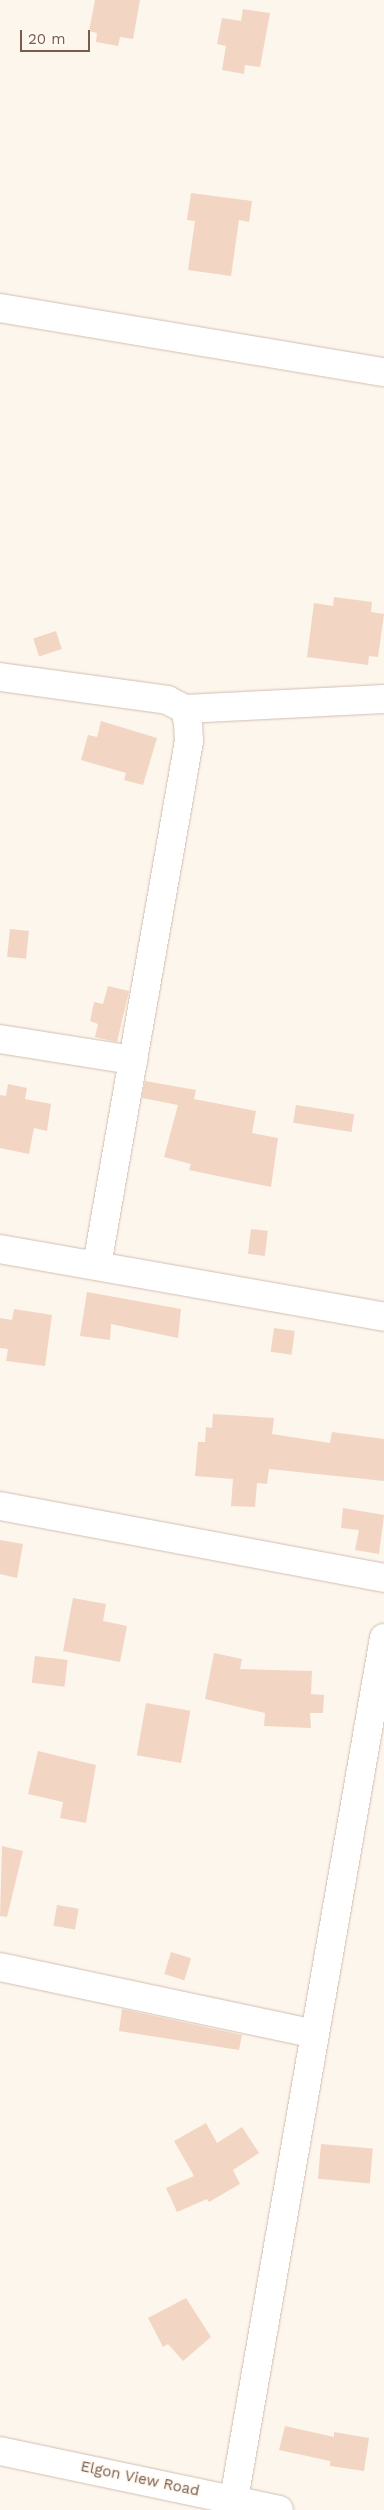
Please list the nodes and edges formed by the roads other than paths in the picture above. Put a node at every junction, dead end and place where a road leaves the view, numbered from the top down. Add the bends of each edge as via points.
1 (0, 308) edge
2 (384, 372) edge
3 (0, 677) edge
4 (384, 699) edge
5 (184, 709) junction
6 (0, 1039) edge
7 (133, 1060) junction
8 (0, 1249) edge
9 (97, 1265) junction
10 (384, 1317) edge
11 (0, 1506) edge
12 (384, 1578) edge
13 (384, 1638) edge
14 (0, 1967) edge
15 (314, 2034) junction
16 (0, 2450) edge
17 (234, 2499) junction
18 (279, 2510) edge

1 - 2 street
3 - 5 street via 167,700
4 - 5 street
5 - 7 street via 189,741
6 - 7 street
7 - 9 street
8 - 9 street
9 - 10 street
11 - 12 street
13 - 15 street
14 - 15 street
15 - 17 street
16 - 17 street, Elgon View Road
17 - 18 street, Elgon View Road

